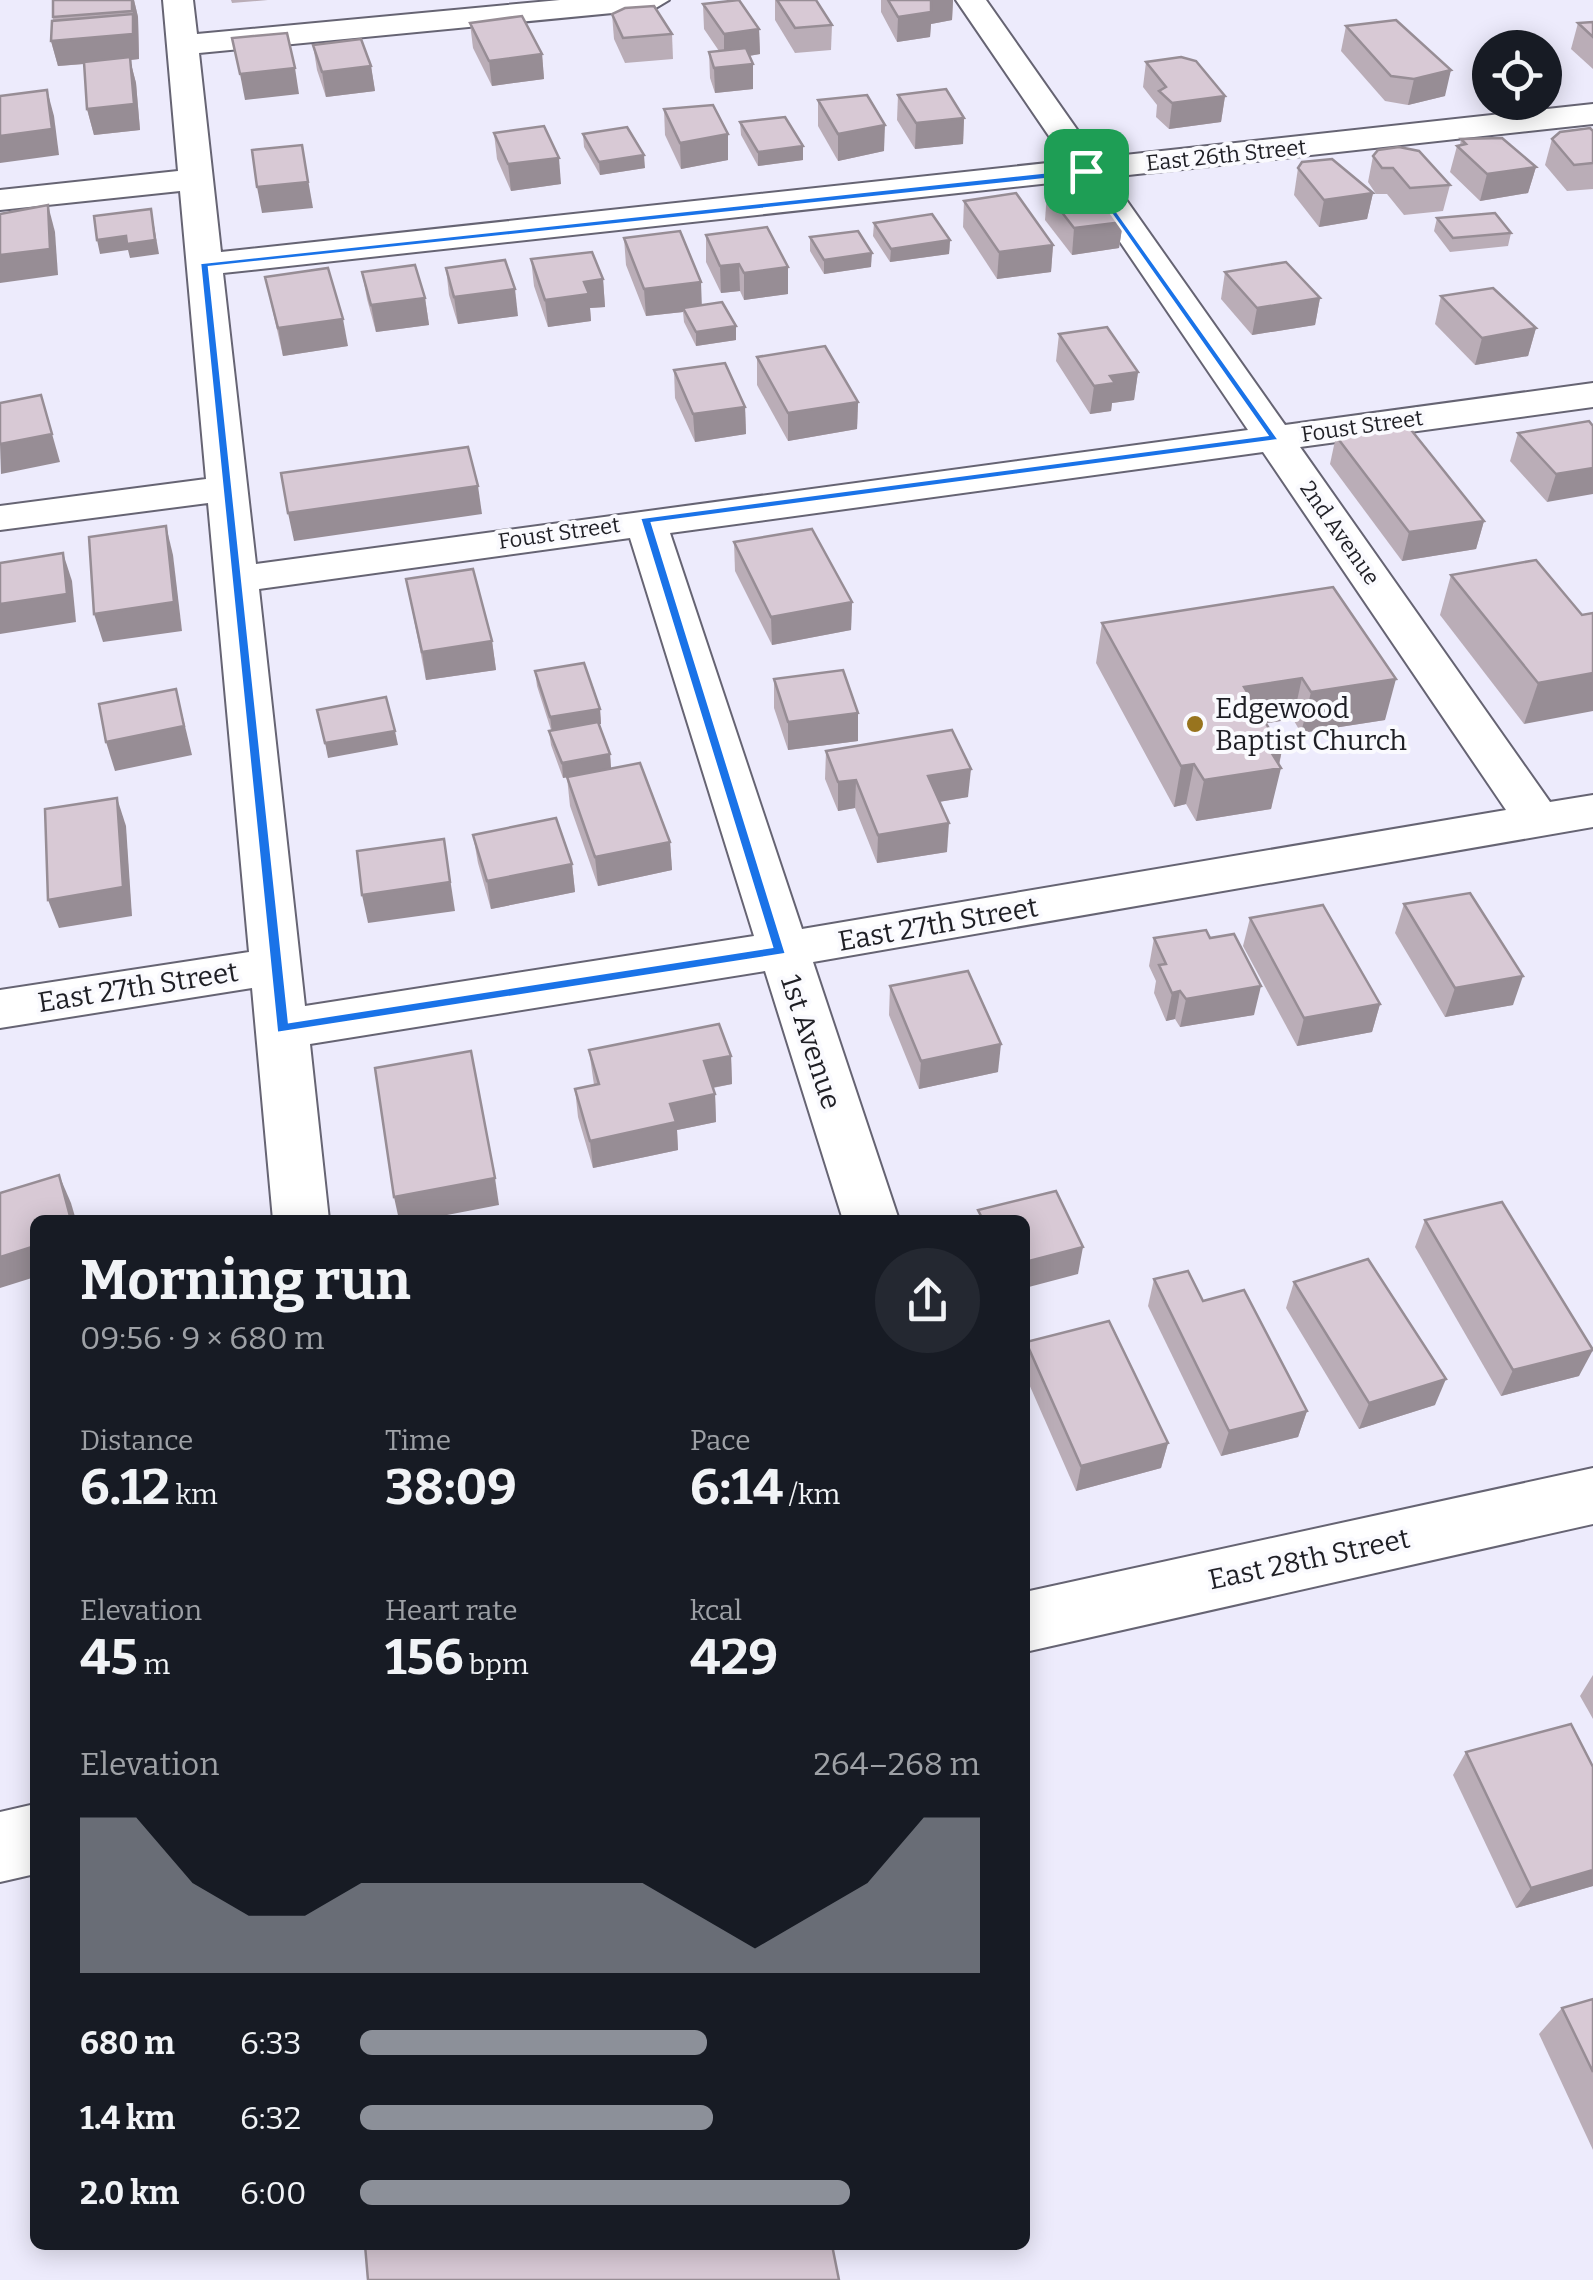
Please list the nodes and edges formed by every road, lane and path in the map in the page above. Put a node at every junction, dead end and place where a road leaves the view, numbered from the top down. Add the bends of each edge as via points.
1 (178, 0) edge
2 (654, 0) edge
3 (970, 0) edge
4 (183, 45) junction
5 (1593, 114) edge
6 (1086, 171) junction
7 (194, 178) junction
8 (0, 200) edge
9 (204, 265) junction
10 (1593, 396) edge
11 (1274, 438) junction
12 (227, 488) junction
13 (0, 518) edge
14 (645, 521) junction
15 (239, 580) junction
16 (1593, 812) edge
17 (1538, 820) junction
18 (781, 950) junction
19 (276, 966) junction
20 (0, 1009) edge
21 (282, 1029) junction
22 (301, 1215) edge
23 (868, 1215) edge
24 (1593, 1496) edge
25 (1030, 1621) edge
26 (30, 1840) edge
27 (0, 1847) edge

1 - 4 street
2 - 4 street
3 - 6 street, 2nd Avenue
4 - 7 street
5 - 6 street, East 26th Street
6 - 9 street, East 26th Street
6 - 11 street, 2nd Avenue
7 - 8 street
7 - 9 street
9 - 12 street
10 - 11 street, Foust Street
11 - 14 street, Foust Street
11 - 17 street, 2nd Avenue
12 - 13 street
12 - 15 street
14 - 15 street, Foust Street
14 - 18 street, 1st Avenue
15 - 19 street
16 - 17 street, East 27th Street
17 - 18 street, East 27th Street
18 - 21 street, East 27th Street
18 - 23 street, 1st Avenue
19 - 20 street, East 27th Street
19 - 21 street
21 - 22 street
24 - 25 street, East 28th Street
26 - 27 street

